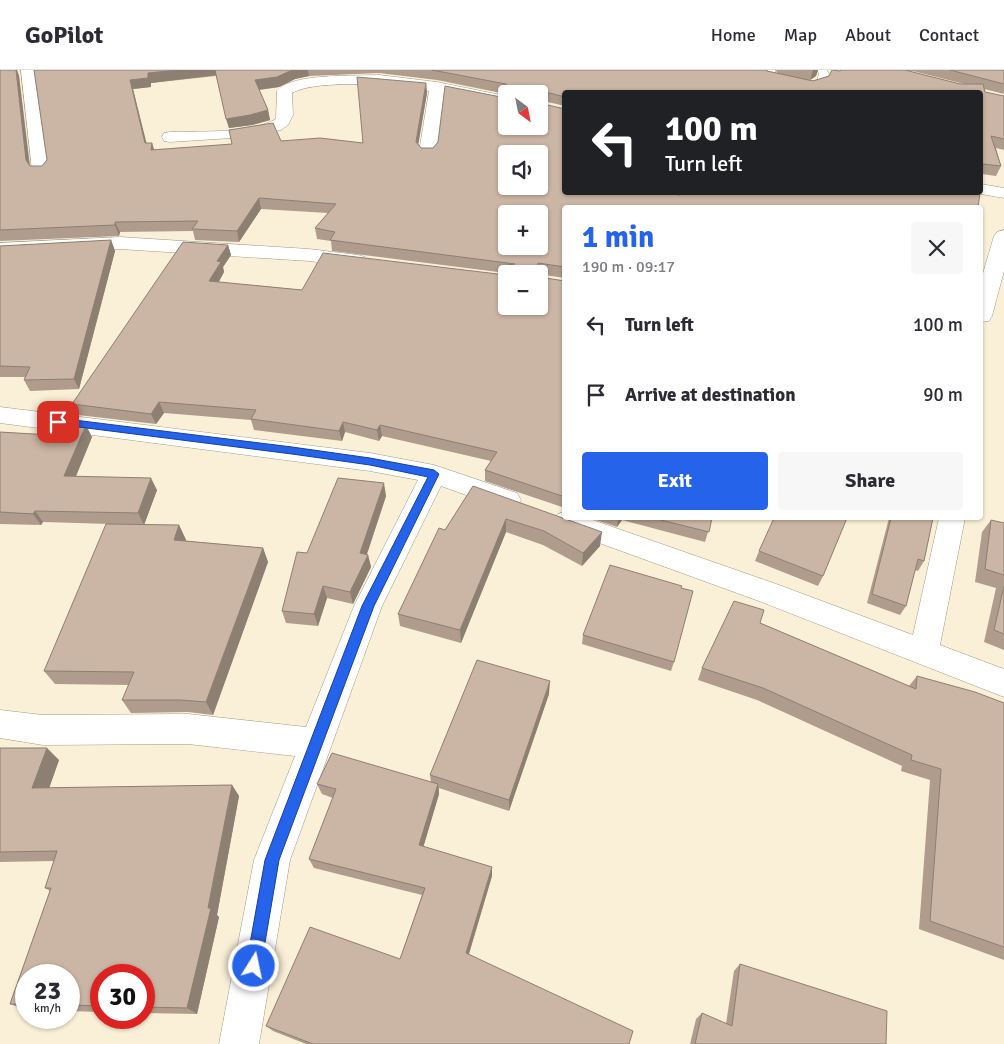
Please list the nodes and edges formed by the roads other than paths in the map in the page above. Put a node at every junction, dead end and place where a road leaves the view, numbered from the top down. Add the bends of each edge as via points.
1 (20, 70) edge
2 (770, 70) edge
3 (822, 70) edge
4 (436, 87) junction
5 (498, 99) edge
6 (170, 137) dead end
7 (428, 152) edge
8 (41, 170) edge
9 (983, 189) edge
10 (1004, 193) edge
11 (1004, 236) edge
12 (0, 249) edge
13 (378, 263) edge
14 (983, 309) edge
15 (0, 415) edge
16 (434, 474) junction
17 (952, 520) edge
18 (924, 651) junction
19 (1004, 683) edge
20 (0, 724) edge
21 (316, 743) junction
22 (239, 1044) edge

1 - 8 street
2 - 3 lane via 769,77 810,86 822,82
4 - 5 street
4 - 6 street via 379,80 303,84 285,91 284,116 276,126 250,132
4 - 7 street
9 - 10 street
11 - 14 street
12 - 13 street via 120,243 308,255
15 - 16 street via 292,451
16 - 18 street
16 - 21 street via 368,606
17 - 18 street
18 - 19 street
20 - 21 street via 43,730 188,729
21 - 22 street via 272,860

